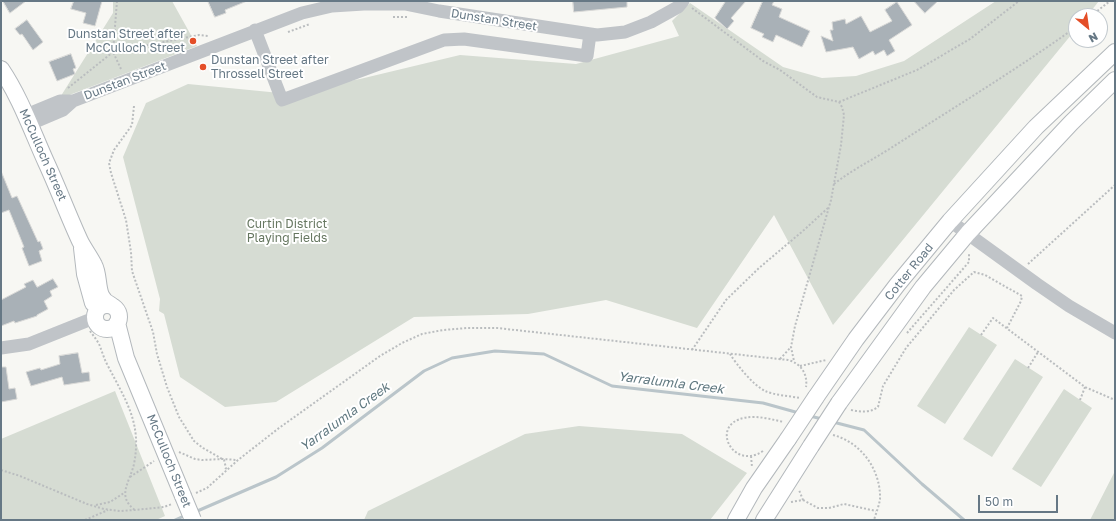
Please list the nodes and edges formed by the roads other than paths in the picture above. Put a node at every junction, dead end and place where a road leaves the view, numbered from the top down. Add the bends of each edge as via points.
1 (683, 1) edge
2 (440, 6) edge
3 (255, 30) junction
4 (590, 34) junction
5 (1115, 52) edge
6 (1, 69) edge
7 (1115, 80) edge
8 (28, 120) junction
9 (950, 221) junction
10 (968, 234) junction
11 (81, 242) junction
12 (100, 322) junction
13 (1115, 333) edge
14 (1, 348) edge
15 (193, 520) edge
16 (736, 520) edge
17 (764, 520) edge

1 - 4 street, Dunstan Street via 678,7 651,22 625,32
2 - 3 street, Dunstan Street via 332,6 302,13
2 - 4 street, Dunstan Street
3 - 4 street via 282,100 444,40 464,39 587,56
3 - 8 street, Dunstan Street via 73,101 63,110
5 - 9 main road, Cotter Road via 1036,127
6 - 8 main road, McCulloch Street
7 - 10 main road, Cotter Road via 1071,123
8 - 11 main road, McCulloch Street
9 - 10 street
9 - 16 main road, Cotter Road, bridge via 811,393 788,439 754,488
10 - 13 street via 1069,306
10 - 17 main road, Cotter Road, bridge via 923,287 840,403
11 - 12 main road, McCulloch Street via 88,289
11 - 12 main road, McCulloch Street via 95,266 99,291 106,303 118,312 119,317
12 - 14 street via 29,344
12 - 15 main road, McCulloch Street, bridge via 126,358

